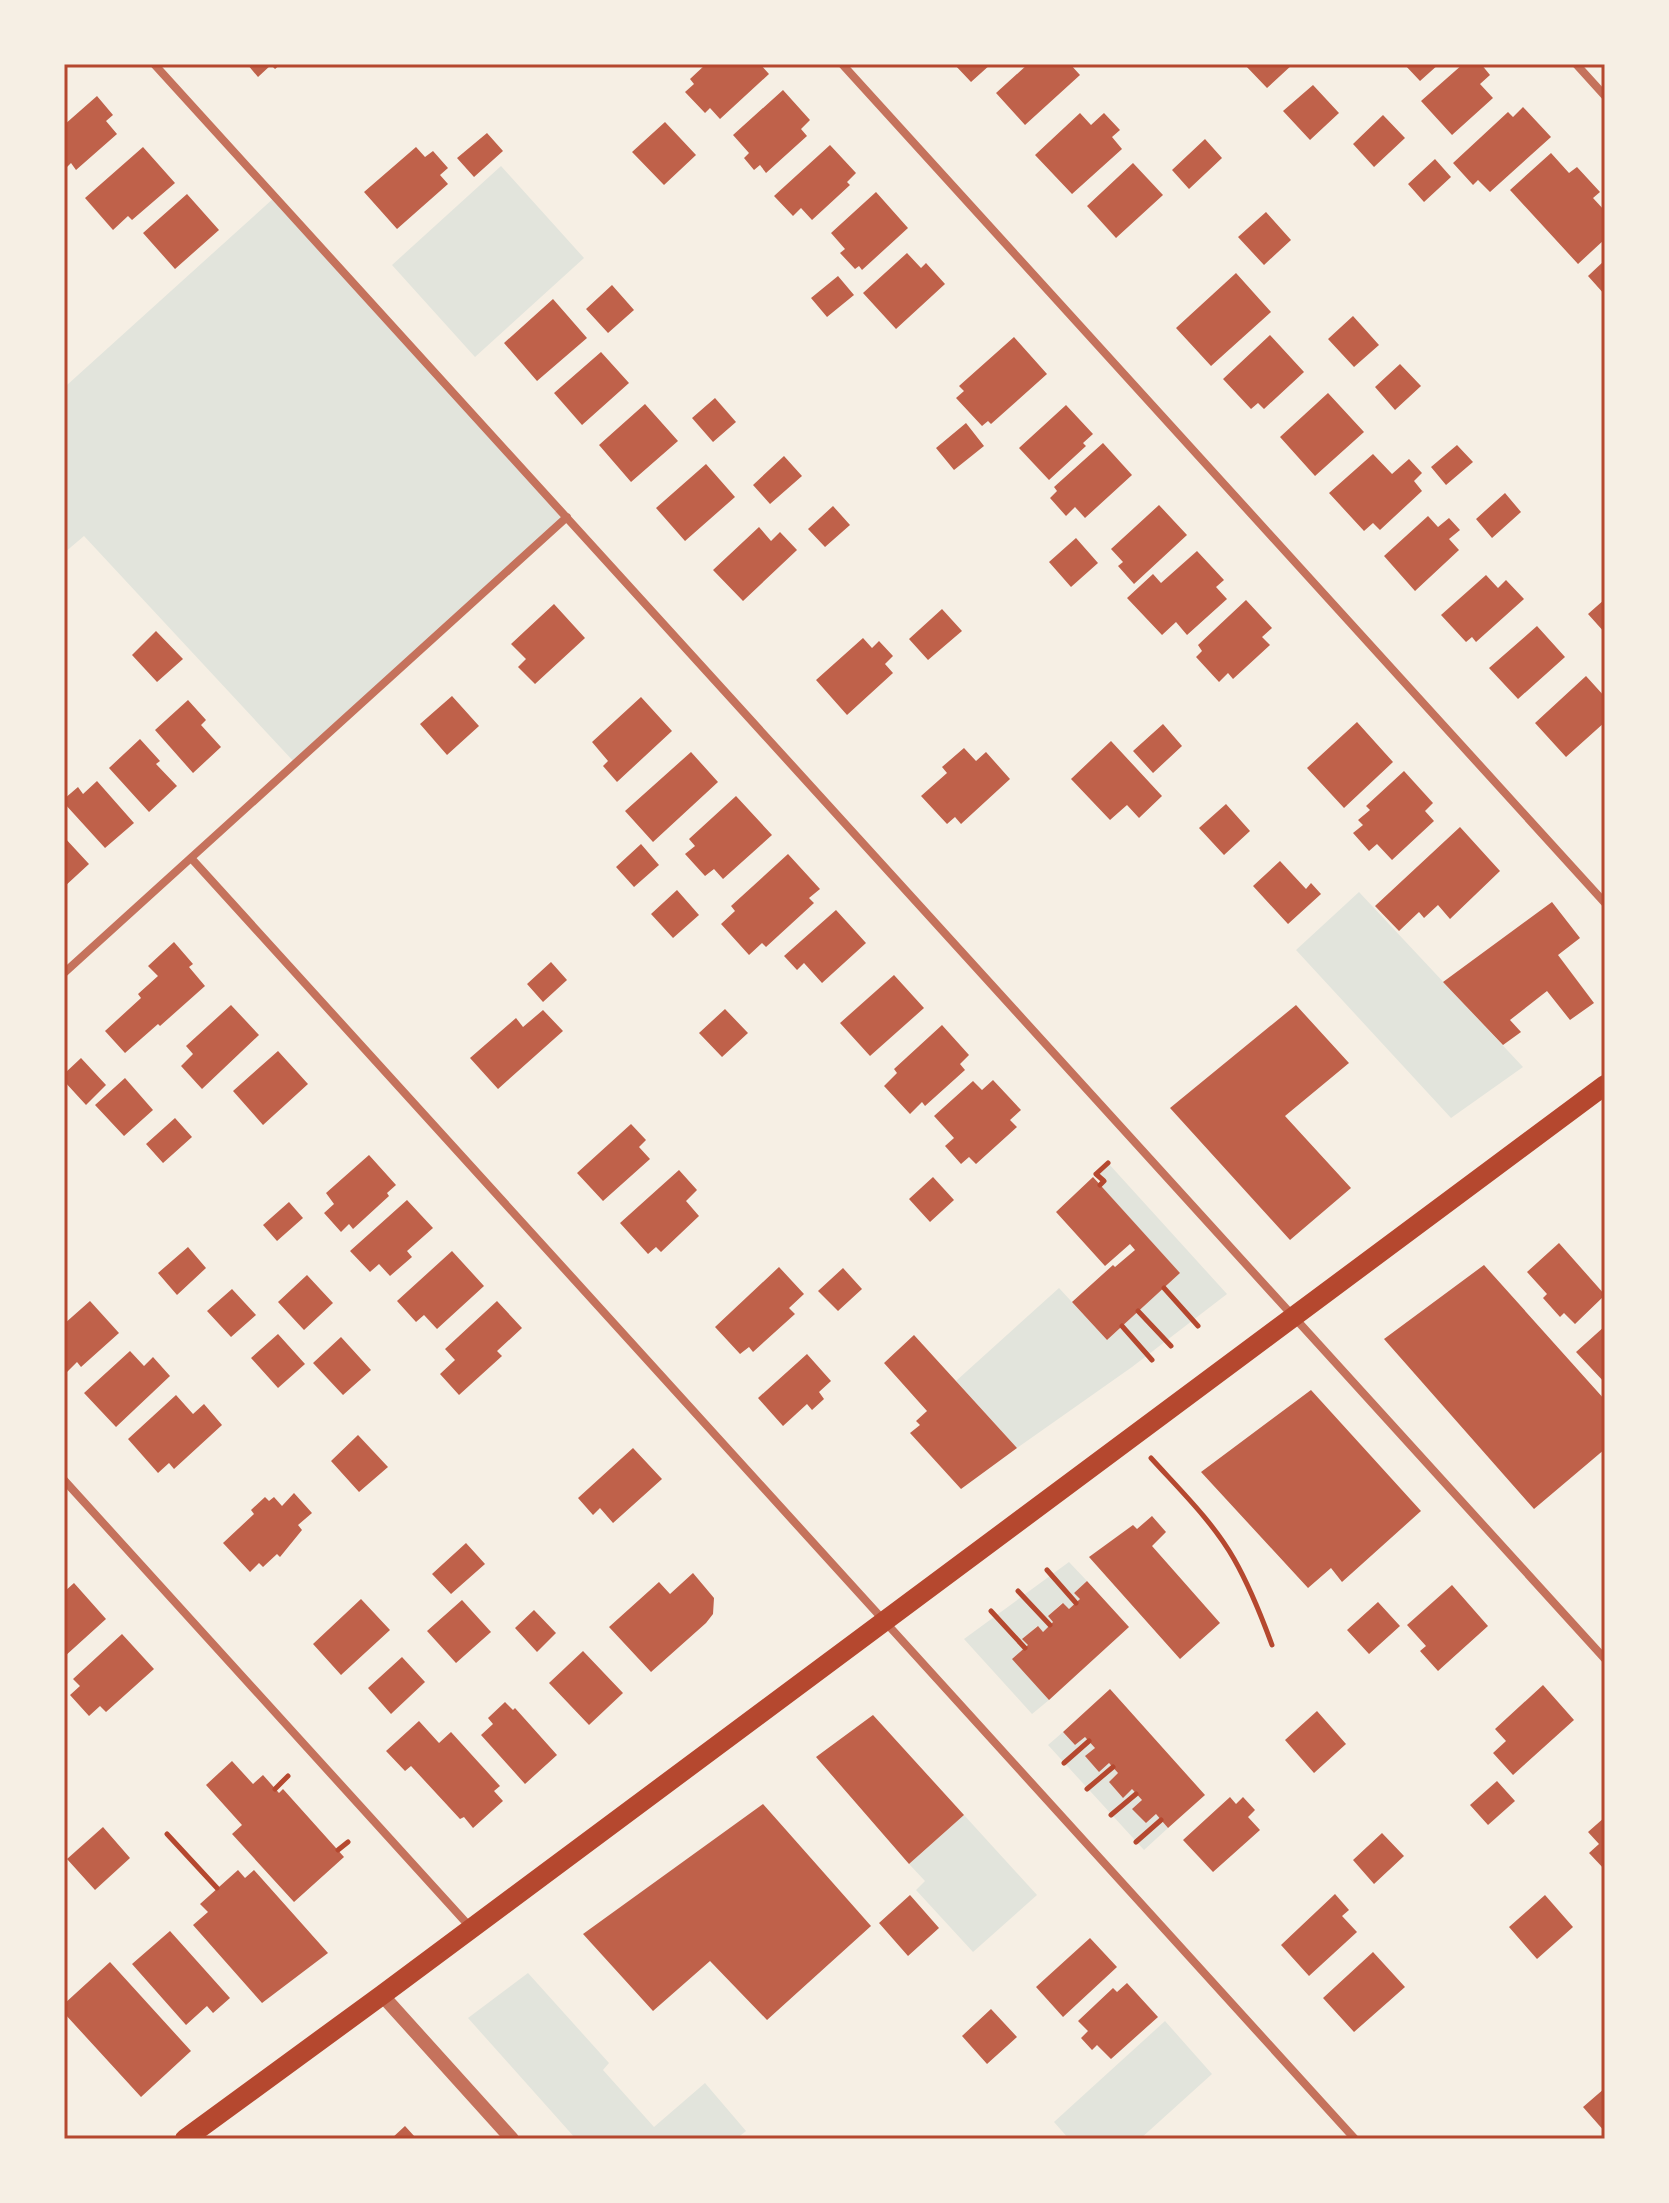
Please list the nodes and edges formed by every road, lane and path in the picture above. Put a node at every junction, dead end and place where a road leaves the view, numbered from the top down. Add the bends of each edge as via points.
1 (154, 64) edge
2 (842, 64) edge
3 (1576, 64) edge
4 (1605, 96) edge
5 (567, 517) junction
6 (191, 858) junction
7 (1605, 903) edge
8 (64, 973) edge
9 (1605, 1085) edge
10 (1108, 1163) dead end
11 (1100, 1185) dead end
12 (1164, 1288) dead end
13 (1138, 1311) dead end
14 (1294, 1316) junction
15 (1122, 1326) dead end
16 (1198, 1326) dead end
17 (1171, 1346) dead end
18 (1152, 1360) dead end
19 (1132, 1437) junction
20 (64, 1480) edge
21 (1047, 1570) dead end
22 (1018, 1591) dead end
23 (1076, 1603) dead end
24 (991, 1611) dead end
25 (884, 1622) junction
26 (1050, 1625) dead end
27 (1272, 1645) dead end
28 (1025, 1648) dead end
29 (1605, 1659) edge
30 (1089, 1741) dead end
31 (1064, 1763) dead end
32 (1113, 1767) dead end
33 (288, 1776) dead end
34 (275, 1789) dead end
35 (1087, 1789) dead end
36 (1136, 1794) dead end
37 (1111, 1815) dead end
38 (1161, 1820) dead end
39 (167, 1834) dead end
40 (348, 1842) dead end
41 (1136, 1842) dead end
42 (338, 1850) dead end
43 (217, 1888) dead end
44 (471, 1929) junction
45 (382, 1995) junction
46 (185, 2139) edge
47 (512, 2139) edge
48 (1355, 2139) edge

1 - 5 street
2 - 7 street
3 - 4 street
5 - 6 street
5 - 14 street
6 - 8 street
6 - 25 street
9 - 14 main road
10 - 11 path via 1096,1174 1104,1181
12 - 16 path
13 - 17 path
14 - 19 main road
14 - 29 street
15 - 18 path
19 - 25 main road
19 - 27 path via 1233,1556
20 - 44 street
21 - 23 path
22 - 26 path
24 - 28 path
25 - 44 main road
25 - 48 street
30 - 31 path
32 - 35 path
33 - 34 path
36 - 37 path
38 - 41 path
39 - 43 path
40 - 42 path
44 - 45 main road
45 - 46 main road
45 - 47 street

